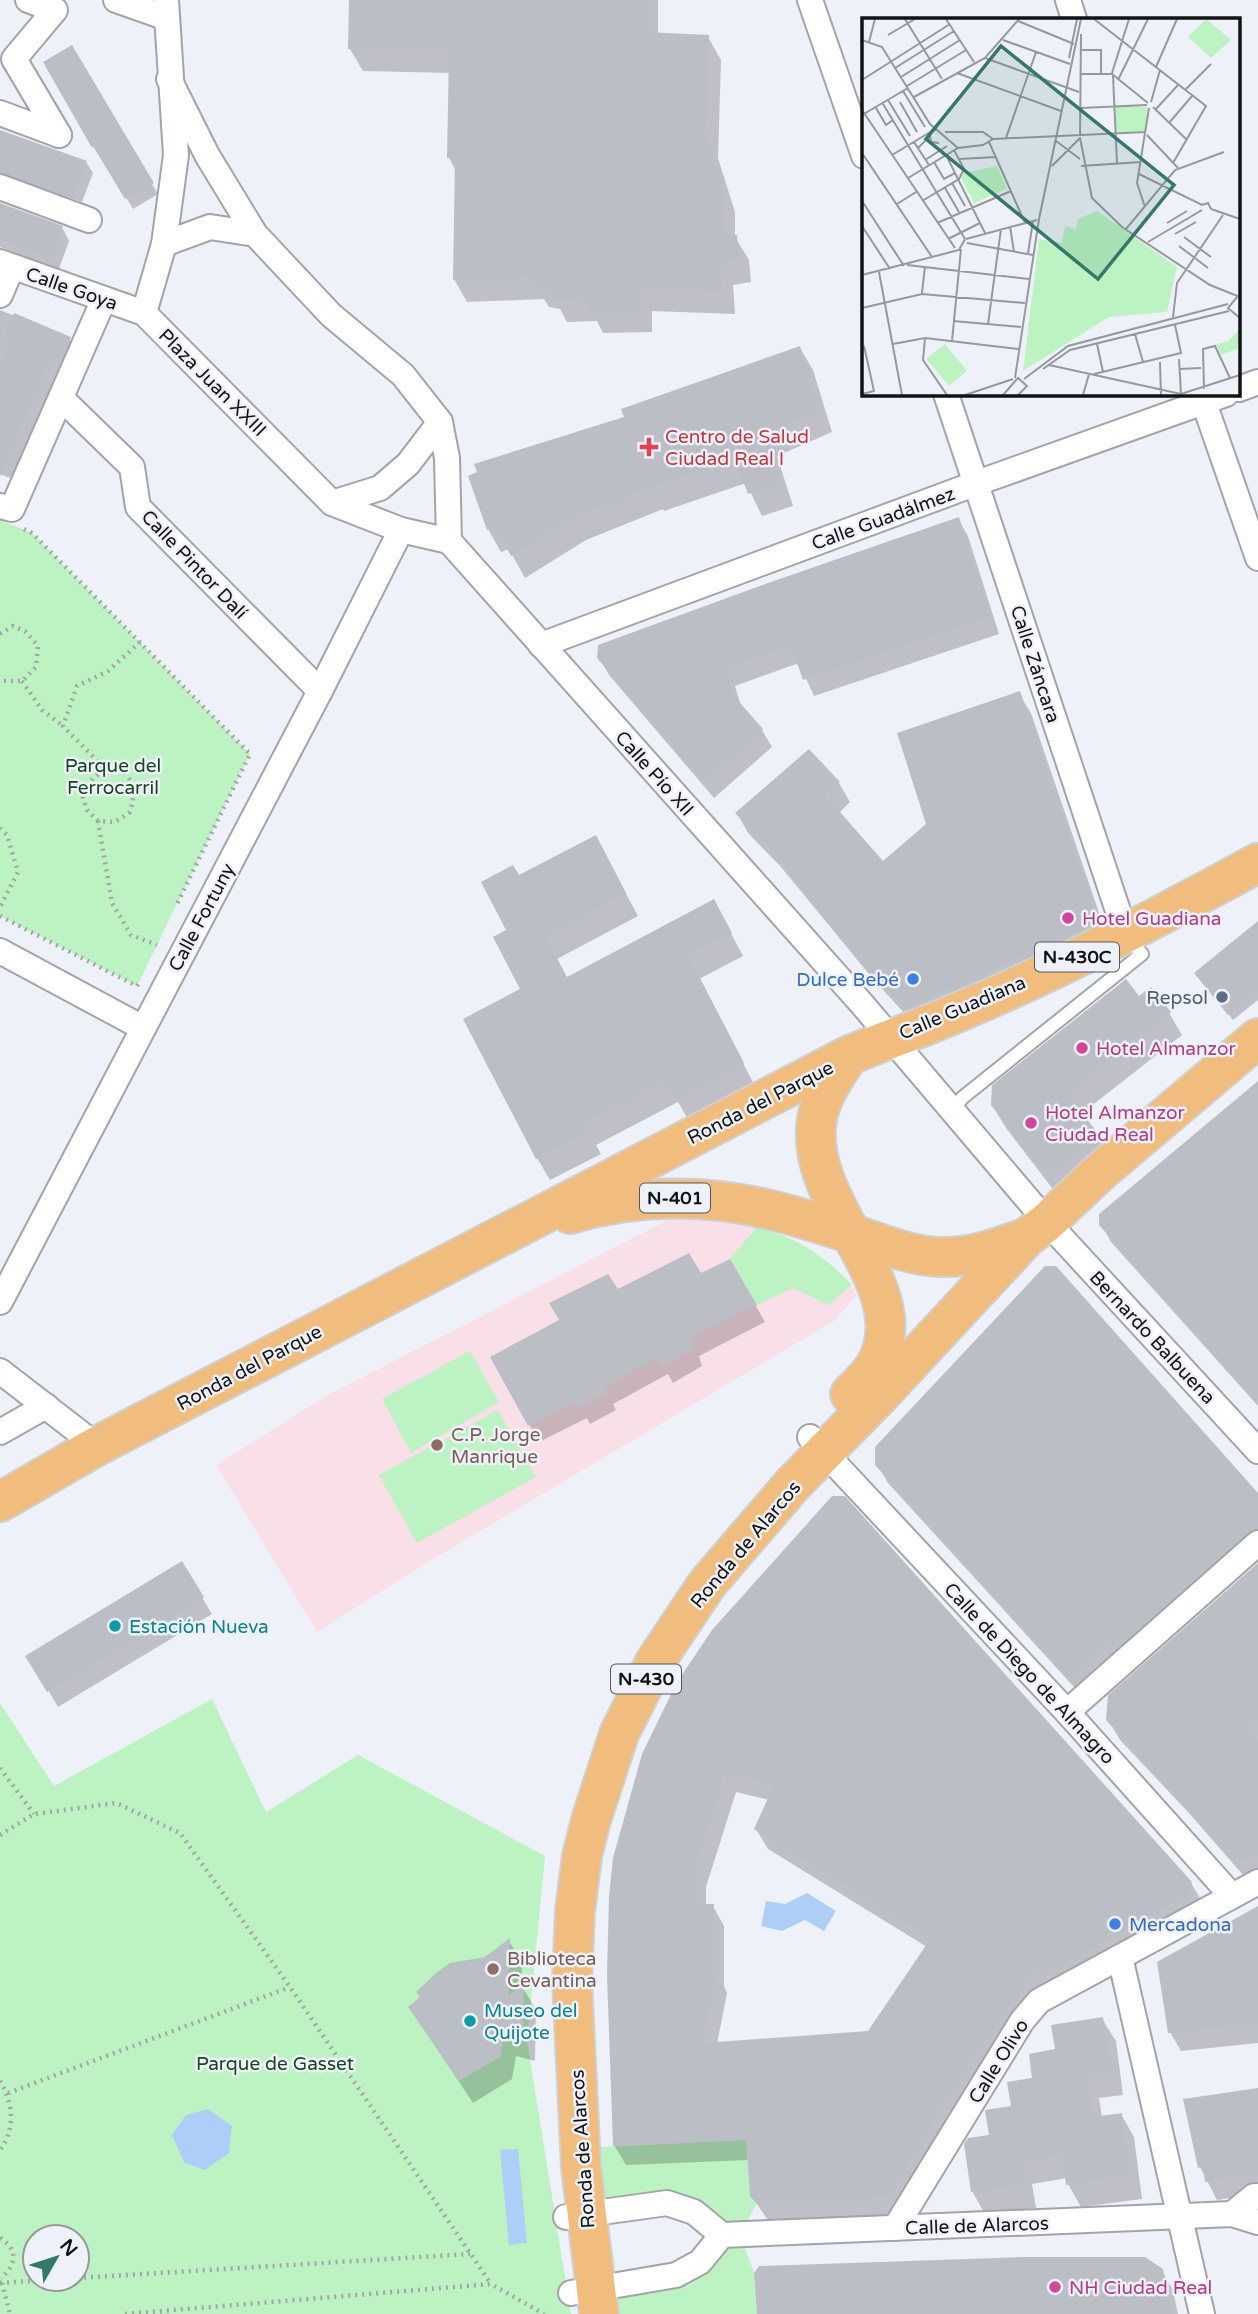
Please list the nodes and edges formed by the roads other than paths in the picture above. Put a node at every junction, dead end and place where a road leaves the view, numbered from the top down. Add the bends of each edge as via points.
1 (28, 0) edge
2 (116, 0) edge
3 (810, 0) edge
4 (1068, 0) edge
5 (166, 9) edge
6 (1074, 18) edge
7 (169, 79) junction
8 (0, 113) edge
9 (862, 150) edge
10 (0, 187) edge
11 (89, 220) dead end
12 (255, 234) junction
13 (164, 244) junction
14 (6, 265) edge
15 (0, 295) edge
16 (104, 299) junction
17 (144, 313) junction
18 (1258, 382) edge
19 (1240, 389) edge
20 (947, 396) edge
21 (1210, 397) edge
22 (61, 398) junction
23 (440, 422) junction
24 (977, 483) junction
25 (332, 503) junction
26 (0, 506) edge
27 (401, 530) junction
28 (449, 541) junction
29 (1258, 558) edge
30 (541, 645) junction
31 (320, 691) junction
32 (1258, 863) edge
33 (1126, 935) junction
34 (0, 951) edge
35 (862, 1004) junction
36 (143, 1028) junction
37 (891, 1037) junction
38 (1257, 1041) edge
39 (848, 1056) junction
40 (953, 1111) junction
41 (1037, 1229) junction
42 (850, 1234) junction
43 (501, 1236) junction
44 (0, 1302) edge
45 (874, 1368) joint
46 (0, 1371) edge
47 (47, 1406) junction
48 (0, 1432) edge
49 (818, 1445) junction
50 (97, 1446) junction
51 (1258, 1451) edge
52 (0, 1502) edge
53 (1258, 1542) edge
54 (1067, 1712) junction
55 (1258, 1882) edge
56 (1232, 1896) junction
57 (1120, 1957) junction
58 (1258, 2196) edge
59 (1232, 2214) junction
60 (1181, 2216) junction
61 (1258, 2222) edge
62 (895, 2228) junction
63 (578, 2234) junction
64 (722, 2235) junction
65 (577, 2305) edge
66 (1202, 2314) edge

1 - 8 street via 55,9 14,59 59,135
2 - 5 street
3 - 9 street
4 - 6 street
5 - 7 street, Plaza Juan XXIII
7 - 12 street, Plaza Juan XXIII via 207,155
7 - 13 street, Plaza Juan XXIII via 176,155
10 - 11 street
12 - 13 street via 210,227
12 - 23 street, Plaza Juan XXIII via 331,315 403,375
13 - 17 street, Plaza Juan XXIII
14 - 15 street
14 - 16 street, Calle Goya
16 - 17 street, Calle Goya
16 - 22 street
17 - 25 street, Plaza Juan XXIII
18 - 19 street
20 - 24 street, Calle Záncara
21 - 24 street, Calle Guadálmez
21 - 29 street
22 - 26 street via 12,509
22 - 31 street, Calle Pintor Dalí via 132,467 138,507
23 - 25 street via 408,464 380,488
23 - 28 street, Plaza Juan XXIII via 447,458
24 - 30 street, Calle Guadálmez
24 - 33 street, Calle Záncara
25 - 27 street, Plaza Juan XXIII
27 - 28 street, Plaza Juan XXIII
27 - 31 street, Calle Fortuny
28 - 30 street, Calle Pío XII
30 - 35 street, Calle Pío XII
31 - 36 street, Calle Fortuny
32 - 33 highway, Calle Guadiana / N-430C
33 - 37 highway, Calle Guadiana / N-430C via 937,1021
33 - 40 lane via 1142,954 962,1098
34 - 36 street
35 - 37 street, Calle Pío XII
35 - 39 street via 861,1022
36 - 44 street, Calle Fortuny
37 - 39 highway, Calle Guadiana
37 - 40 street, Calle Pío XII
38 - 41 highway, Ronda de Alarcos
39 - 42 highway, Ronda del Parque via 825,1093 817,1118 816,1145 824,1178
39 - 43 highway, Ronda del Parque
40 - 41 street, Bernardo Balbuena
41 - 42 highway, Ronda del Parque via 991,1251 938,1257
41 - 49 highway, Ronda de Alarcos / N-430
41 - 51 street, Bernardo Balbuena
42 - 43 highway, Ronda del Parque / N-401 via 741,1204 654,1198 579,1212
42 - 45 highway, Ronda del Parque / N-430 via 886,1313 887,1332
43 - 50 highway, Ronda del Parque
45 - 49 highway, Ronda de Alarcos / N-430
46 - 47 street
47 - 48 street
47 - 50 street
49 - 54 street, Calle de Diego de Almagro
49 - 63 highway, Ronda de Alarcos / N-430 via 747,1506 691,1572 640,1643 590,1749 564,1851 551,1961
50 - 52 highway, Ronda del Parque
53 - 54 street
54 - 56 street, Calle de Diego de Almagro
55 - 56 street, Calle Olivo
56 - 57 street, Calle Olivo
57 - 60 street
57 - 62 street, Calle Olivo via 1039,2001 1022,2021
58 - 59 street
59 - 60 street, Calle de Alarcos
59 - 61 street, Calle de Alarcos
60 - 62 street, Calle de Alarcos
60 - 66 street
62 - 64 street, Calle de Alarcos
63 - 64 street via 667,2203 694,2212
63 - 65 highway, N-430
64 - 65 street via 700,2262 676,2275

